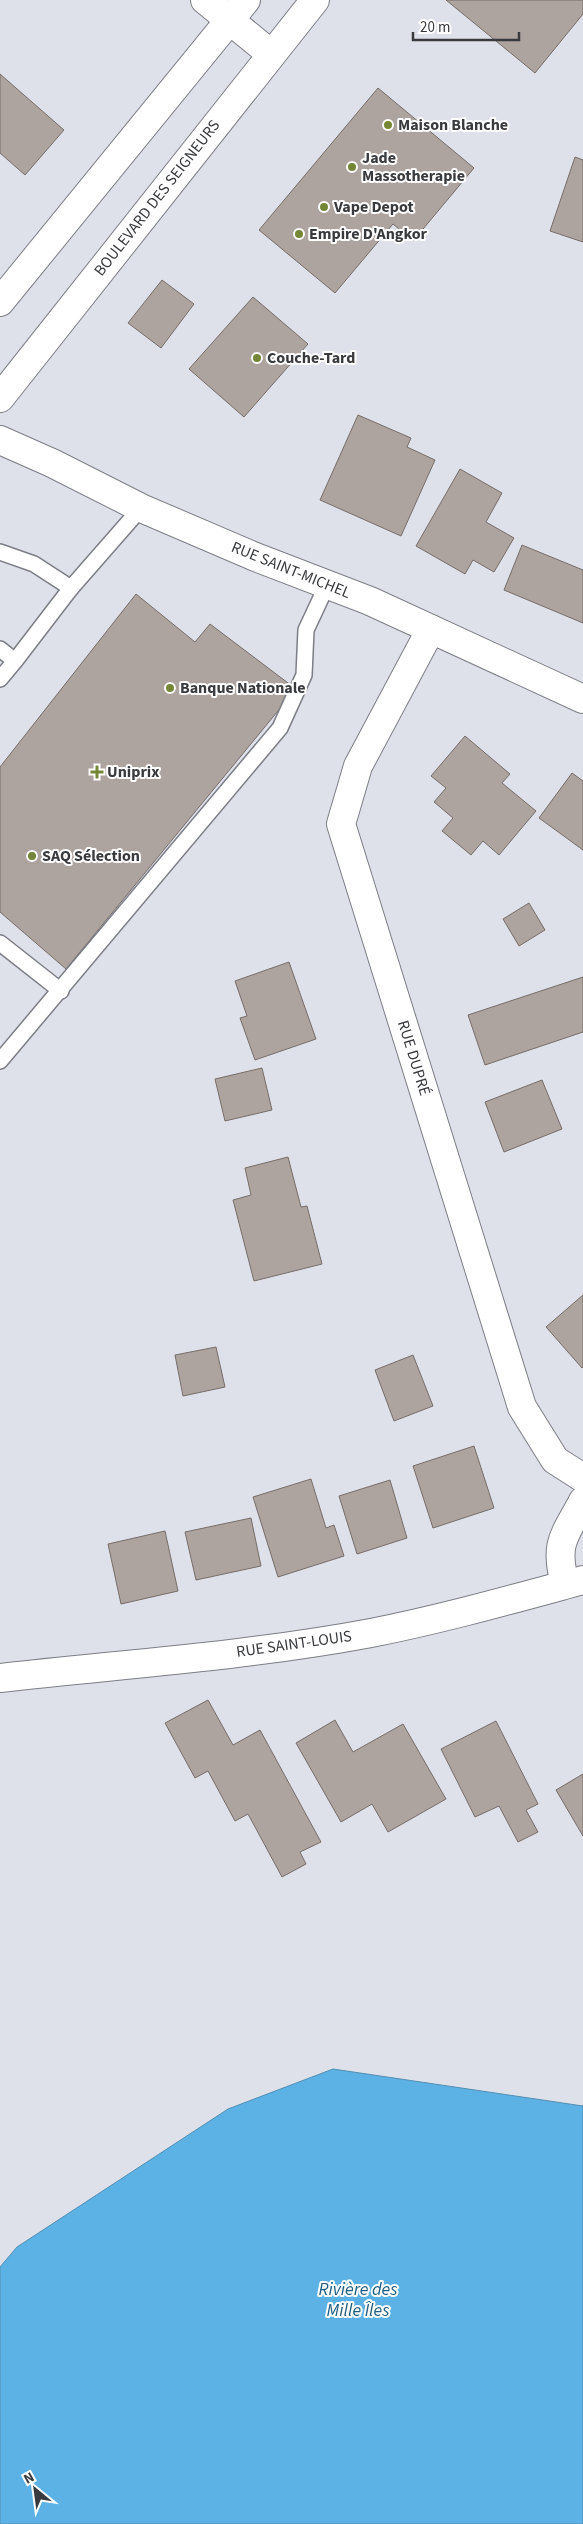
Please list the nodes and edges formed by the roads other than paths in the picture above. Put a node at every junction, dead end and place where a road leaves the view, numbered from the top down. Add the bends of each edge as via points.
1 (205, 0) edge
2 (315, 0) edge
3 (237, 10) edge
4 (271, 54) junction
5 (0, 302) edge
6 (0, 398) edge
7 (0, 440) edge
8 (141, 508) junction
9 (0, 552) edge
10 (326, 586) junction
11 (71, 588) junction
12 (430, 629) junction
13 (0, 649) edge
14 (15, 661) junction
15 (0, 679) edge
16 (583, 699) edge
17 (0, 943) edge
18 (61, 991) junction
19 (0, 1061) edge
20 (583, 1478) edge
21 (583, 1501) edge
22 (574, 1582) edge
23 (0, 1678) edge

1 - 3 street
2 - 4 street, BOULEVARD DES SEIGNEURS
3 - 4 street
3 - 5 street
4 - 6 street, BOULEVARD DES SEIGNEURS
7 - 8 street, RUE SAINT-MICHEL
8 - 10 street, RUE SAINT-MICHEL
8 - 11 lane
9 - 11 lane via 34,564
10 - 12 street, RUE SAINT-MICHEL via 370,601
10 - 18 lane via 306,630 304,675 280,728
11 - 14 lane
12 - 16 street, RUE SAINT-MICHEL
12 - 20 street, RUE DUPRÉ via 358,766 341,824 522,1407 555,1460
13 - 14 lane
14 - 15 lane
17 - 18 lane
18 - 19 lane
21 - 22 street via 560,1549 559,1562
22 - 23 street, RUE SAINT-LOUIS via 417,1623 338,1639

